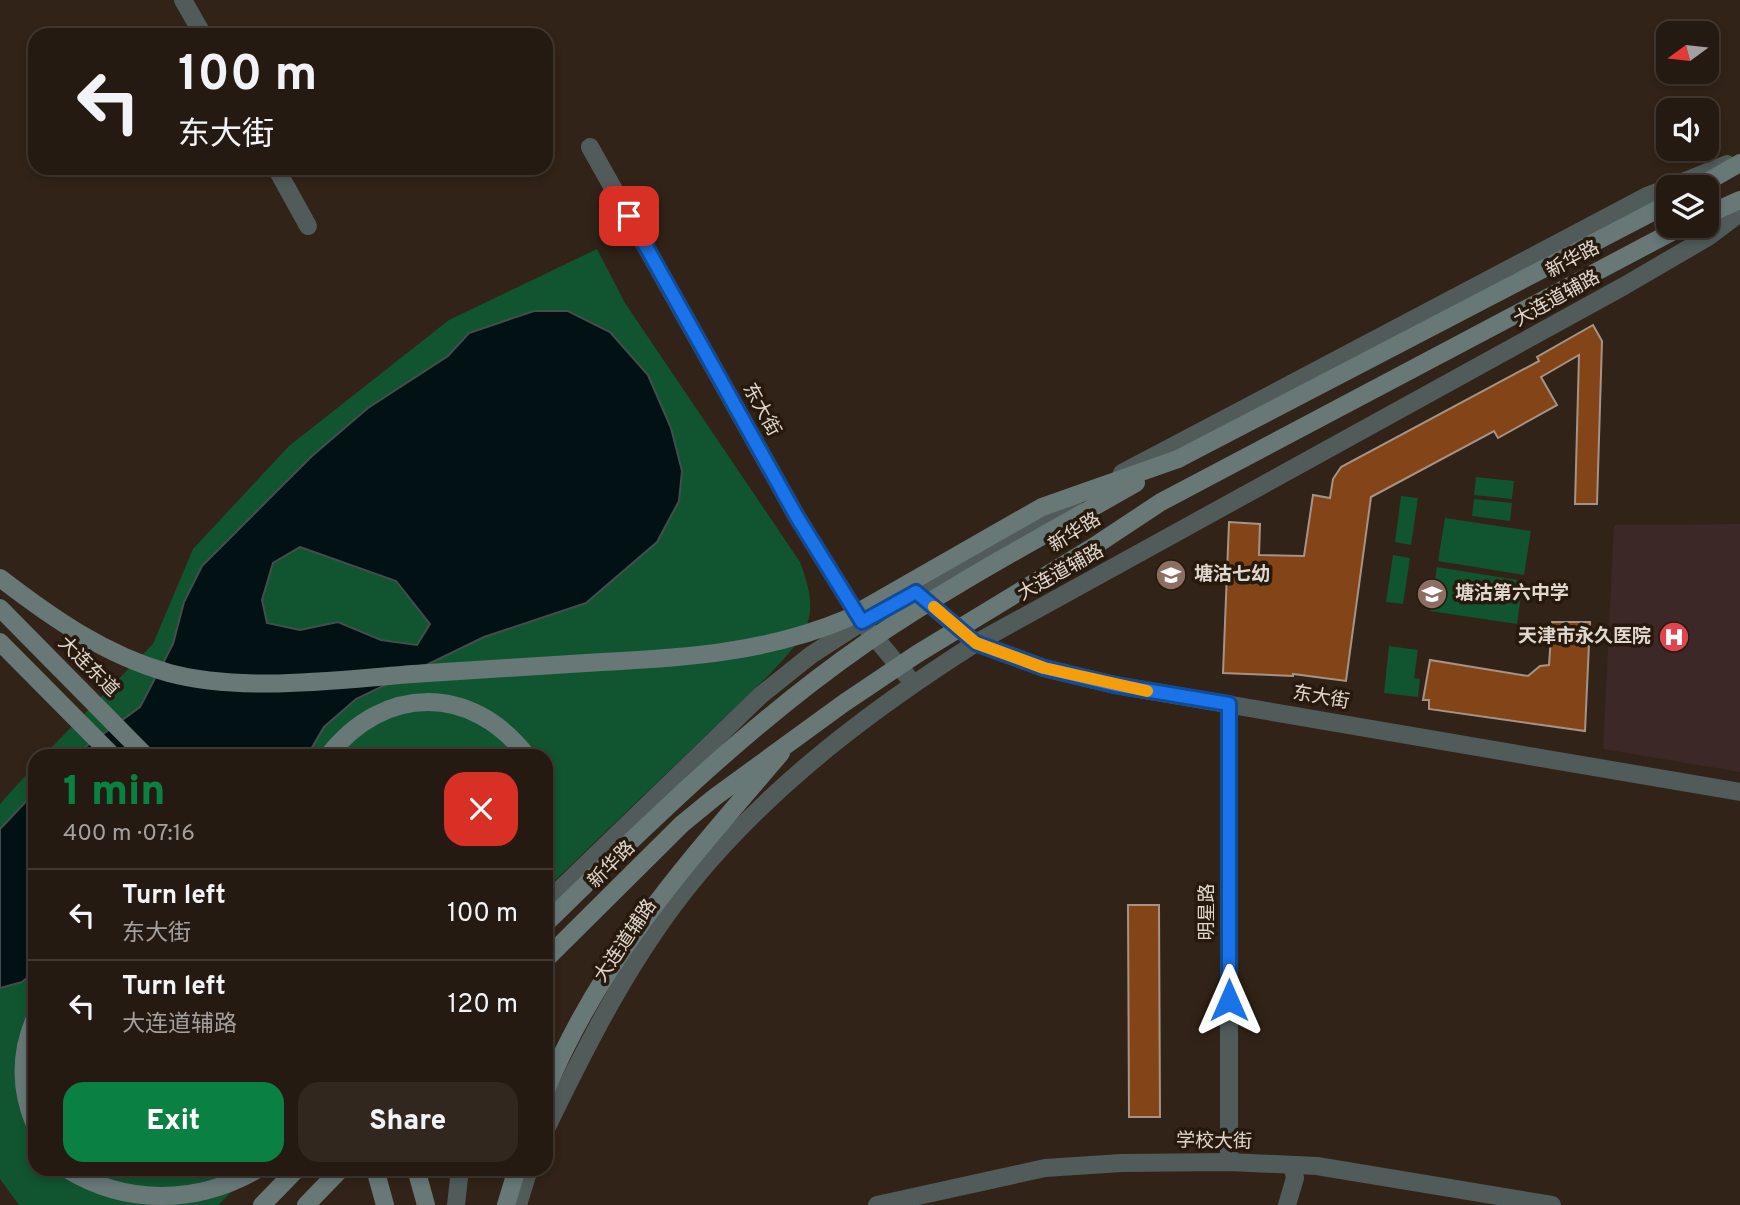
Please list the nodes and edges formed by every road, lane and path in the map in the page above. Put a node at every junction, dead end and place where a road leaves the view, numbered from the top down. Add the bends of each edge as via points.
1 (183, 0) edge
2 (199, 28) edge
3 (590, 147) dead end
4 (1740, 160) edge
5 (280, 175) edge
6 (1702, 175) edge
7 (1717, 175) edge
8 (1656, 195) edge
9 (1740, 200) edge
10 (1719, 209) edge
11 (1656, 211) edge
12 (1740, 213) edge
13 (308, 226) dead end
14 (1660, 238) edge
15 (1178, 459) junction
16 (0, 578) edge
17 (916, 592) junction
18 (0, 608) edge
19 (862, 622) junction
20 (0, 642) edge
21 (976, 643) junction
22 (912, 683) junction
23 (1229, 704) junction
24 (786, 748) junction
25 (106, 749) edge
26 (139, 749) edge
27 (334, 749) edge
28 (521, 749) edge
29 (1740, 792) edge
30 (553, 896) edge
31 (553, 916) edge
32 (553, 952) edge
33 (28, 1040) edge
34 (553, 1075) edge
35 (28, 1107) edge
36 (553, 1115) edge
37 (1229, 1162) junction
38 (1292, 1165) junction
39 (76, 1176) edge
40 (242, 1176) edge
41 (290, 1176) edge
42 (334, 1176) edge
43 (377, 1176) edge
44 (418, 1176) edge
45 (459, 1176) edge
46 (515, 1176) edge
47 (527, 1176) edge
48 (262, 1205) edge
49 (306, 1205) edge
50 (385, 1205) edge
51 (426, 1205) edge
52 (456, 1205) edge
53 (506, 1205) edge
54 (518, 1205) edge
55 (877, 1205) edge
56 (1287, 1205) edge
57 (1552, 1205) edge

1 - 2 street
3 - 19 street, 东大街 via 797,517
4 - 6 street
4 - 7 main road
5 - 13 street
8 - 17 street via 1182,440
9 - 10 main road
11 - 15 main road, 新华路
12 - 21 street, 大连道辅路 via 1624,286
14 - 24 main road, 新华路, bridge via 1161,502 917,654
15 - 16 main road, bridge via 1042,507 819,630 758,647 659,659 273,682 208,681 168,673 97,645
15 - 31 main road, 新华路, bridge via 980,572 855,651 735,744
17 - 19 street
17 - 21 street, 东大街
18 - 26 main road, 大连东道
19 - 22 street, 东大街
19 - 30 street via 761,695
20 - 25 main road
21 - 22 street, 大连道辅路
21 - 23 street, 东大街 via 1044,668
22 - 36 street, 大连道辅路 via 812,758 694,879 616,993
23 - 29 street, 东大街
23 - 37 street, 明星路
24 - 32 main road, 新华路, bridge via 682,824
24 - 34 main road via 635,929 584,1009
27 - 28 main road via 376,715 430,701 480,713
33 - 35 main road via 23,1075
37 - 38 street, 学校大街
37 - 55 street, 学校大街 via 1045,1168
38 - 56 street via 1295,1178
38 - 57 street, 学校大街
39 - 40 main road via 130,1200 169,1200 197,1195
41 - 48 main road
42 - 49 main road
43 - 50 main road
44 - 51 main road
45 - 52 street
46 - 53 main road
47 - 54 street

